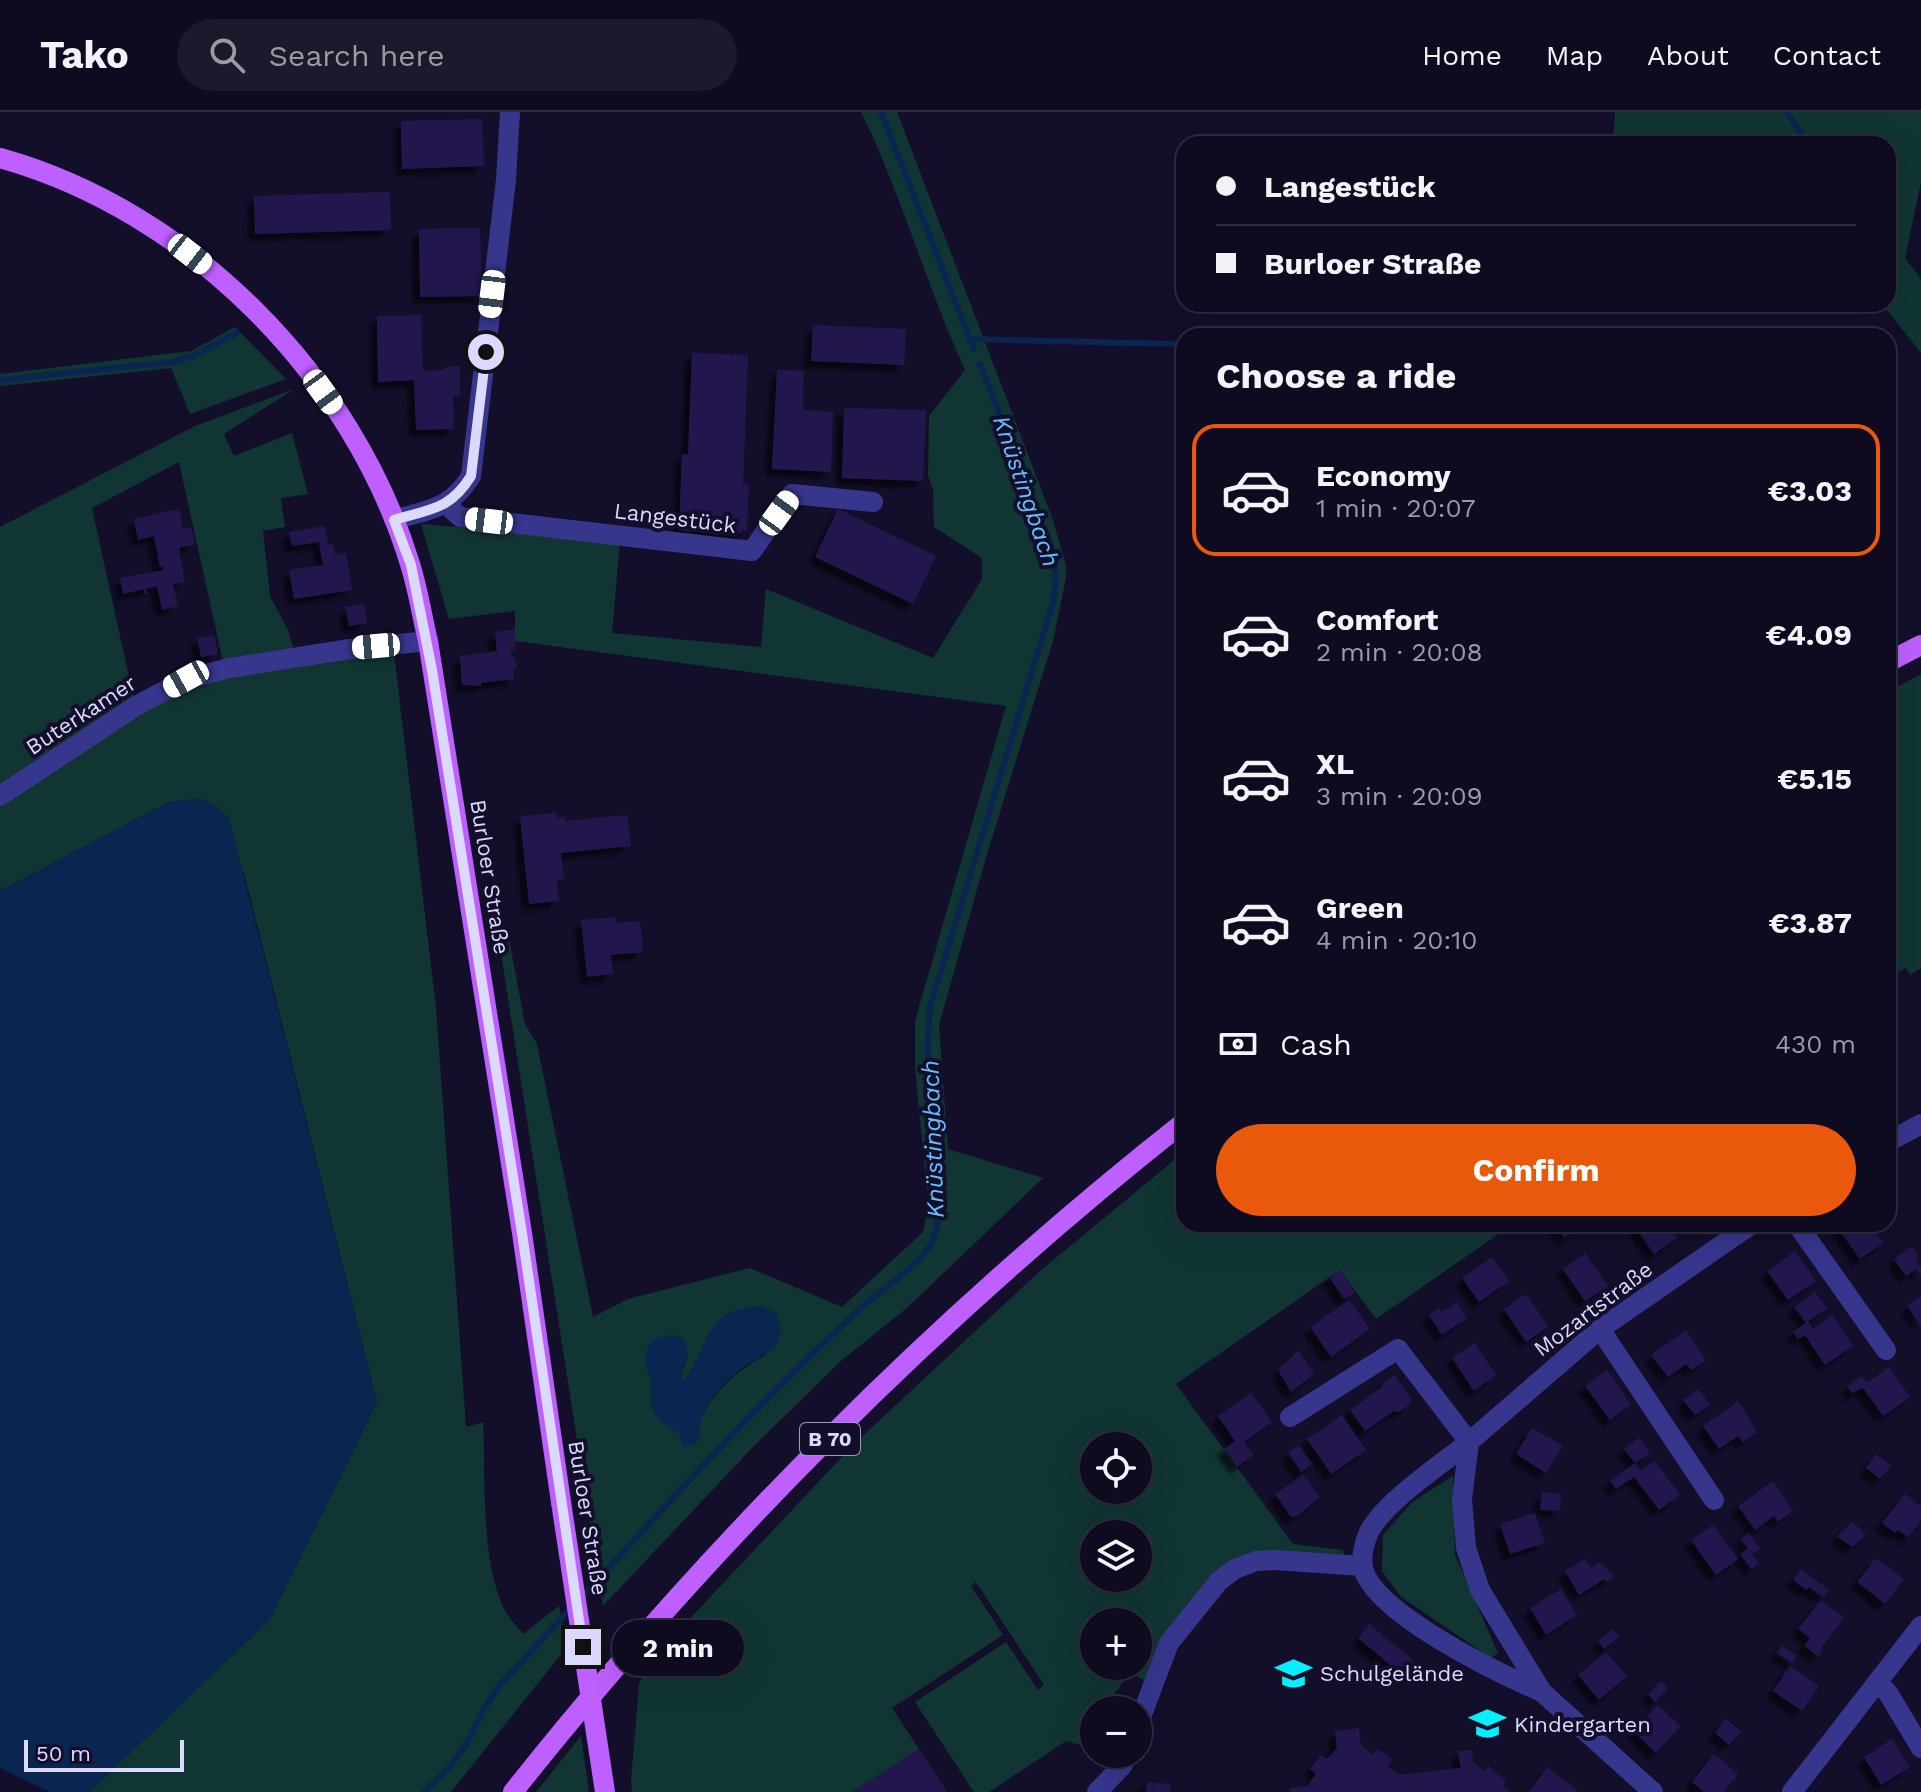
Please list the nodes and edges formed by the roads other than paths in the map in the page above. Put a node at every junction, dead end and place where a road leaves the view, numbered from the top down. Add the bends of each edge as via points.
1 (510, 112) edge
2 (0, 158) edge
3 (873, 502) dead end
4 (446, 504) junction
5 (394, 520) junction
6 (428, 641) junction
7 (1921, 645) edge
8 (1896, 658) edge
9 (0, 796) edge
10 (1921, 1124) edge
11 (1176, 1128) edge
12 (1896, 1138) edge
13 (1740, 1232) edge
14 (1803, 1232) edge
15 (1600, 1329) junction
16 (1886, 1350) dead end
17 (1290, 1417) dead end
18 (1469, 1442) junction
19 (1714, 1500) dead end
20 (1363, 1566) junction
21 (1921, 1626) edge
22 (1877, 1682) junction
23 (1542, 1692) junction
24 (1149, 1696) edge
25 (1921, 1748) edge
26 (1120, 1768) edge
27 (1649, 1791) edge
28 (513, 1792) edge
29 (605, 1792) edge
30 (1097, 1792) edge
31 (1792, 1792) edge

1 - 4 street via 471,476
2 - 5 main road, Burloer Straße via 98,196 166,235 255,310 335,408
3 - 4 street, Langestück via 792,494 752,551 460,517
4 - 5 street
5 - 6 main road, Burloer Straße via 411,565
6 - 9 street, Buterkamer via 350,649 186,679
6 - 29 main road, Burloer Straße, bridge
7 - 8 main road
10 - 12 street
11 - 28 main road, B 70 via 935,1334 769,1501 642,1639
13 - 15 street, Mozartstraße
14 - 16 street
15 - 18 street, Mozartstraße
15 - 19 street
17 - 18 street via 1398,1349
18 - 20 street, Mozartstraße via 1379,1518 1364,1542
18 - 23 street via 1462,1499 1466,1548 1480,1590
20 - 23 street via 1382,1595 1442,1642
20 - 24 street via 1274,1560 1235,1569 1169,1643
21 - 22 street
22 - 25 street
22 - 31 street
23 - 27 street
26 - 30 street

